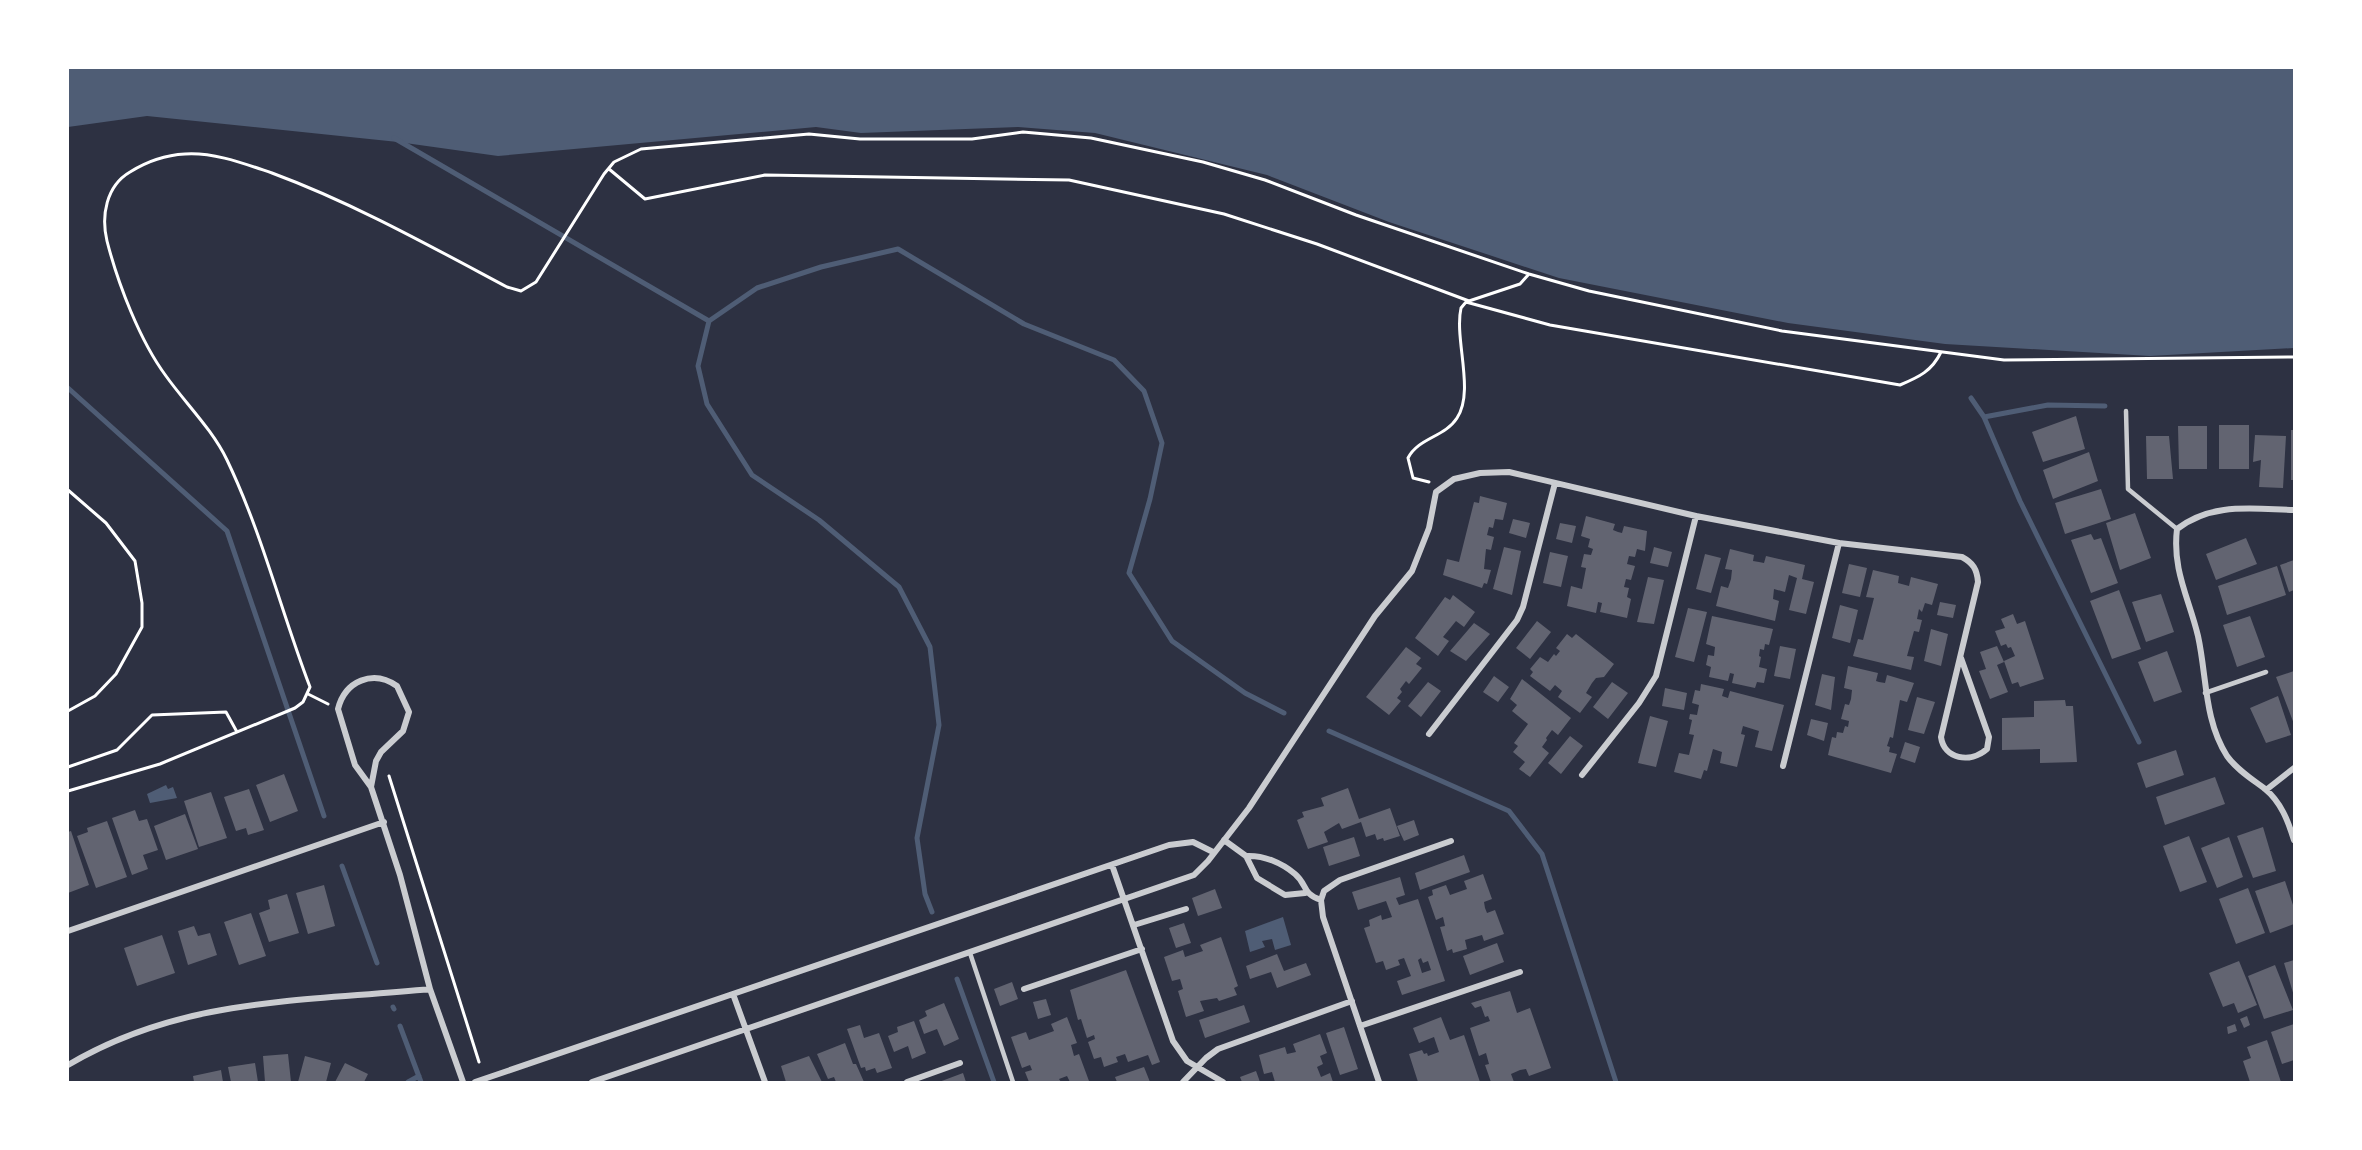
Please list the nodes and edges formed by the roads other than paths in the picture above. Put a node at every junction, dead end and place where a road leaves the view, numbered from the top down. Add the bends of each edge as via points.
1 (2126, 411) dead end
2 (1555, 483) junction
3 (2295, 510) edge
4 (1696, 516) junction
5 (2176, 529) junction
6 (1839, 543) junction
7 (1961, 658) junction
8 (2265, 672) dead end
9 (2205, 693) junction
10 (1429, 734) dead end
11 (1784, 766) dead end
12 (2295, 768) edge
13 (1582, 775) dead end
14 (371, 787) junction
15 (2266, 790) junction
16 (384, 822) junction
17 (1224, 840) junction
18 (2295, 840) edge
19 (1451, 841) dead end
20 (1213, 852) junction
21 (1246, 856) junction
22 (1112, 865) junction
23 (1305, 893) junction
24 (1125, 900) junction
25 (1321, 900) junction
26 (1186, 909) dead end
27 (1134, 926) junction
28 (68, 931) edge
29 (1142, 949) junction
30 (969, 953) junction
31 (1520, 972) dead end
32 (429, 989) junction
33 (1024, 989) dead end
34 (733, 994) junction
35 (1352, 1001) junction
36 (1360, 1026) junction
37 (746, 1030) junction
38 (960, 1063) dead end
39 (68, 1065) edge
40 (1198, 1067) junction
41 (463, 1083) edge
42 (476, 1083) edge
43 (592, 1083) edge
44 (765, 1083) edge
45 (907, 1083) edge
46 (1013, 1083) edge
47 (1183, 1083) edge
48 (1223, 1083) edge
49 (1380, 1083) edge

1 - 5 lane via 2128,489
2 - 4 street
2 - 10 street via 1517,620
2 - 17 street via 1526,474 1494,472 1463,476 1436,492 1429,528 1412,571 1375,616
3 - 5 street via 2219,509 2192,518
4 - 6 street
4 - 13 street via 1656,676
5 - 9 street via 2176,565 2197,633
6 - 7 street via 1962,557 1975,567 1978,582
6 - 11 street
7 - 7 street via 1989,737 1987,749 1976,756 1953,757 1946,752 1941,737
8 - 9 lane
9 - 15 street via 2228,757
12 - 15 street
14 - 14 street via 381,752 397,738 407,723 408,712 402,693 390,681 369,678 350,686 338,709 355,765
14 - 16 street
15 - 18 street via 2281,808
16 - 28 street
16 - 32 street
17 - 20 street
17 - 21 street
19 - 25 street via 1340,880 1324,891
20 - 22 street via 1204,845 1181,842
20 - 24 street via 1194,875
21 - 23 street via 1269,858 1295,874
21 - 23 street via 1252,872 1265,883 1285,895
22 - 24 street
22 - 34 street
23 - 25 street
24 - 27 street
24 - 30 street
25 - 35 street via 1323,917
26 - 27 street
27 - 29 street
29 - 33 street
29 - 40 street via 1173,1041 1187,1061
30 - 37 street
30 - 46 lane
31 - 36 street
32 - 39 street via 249,1005 194,1014 139,1029
32 - 41 street
34 - 37 street
34 - 42 street
35 - 36 street
35 - 40 street via 1232,1042
36 - 49 street
37 - 43 street
37 - 44 street
38 - 45 street
40 - 47 street
40 - 48 street

